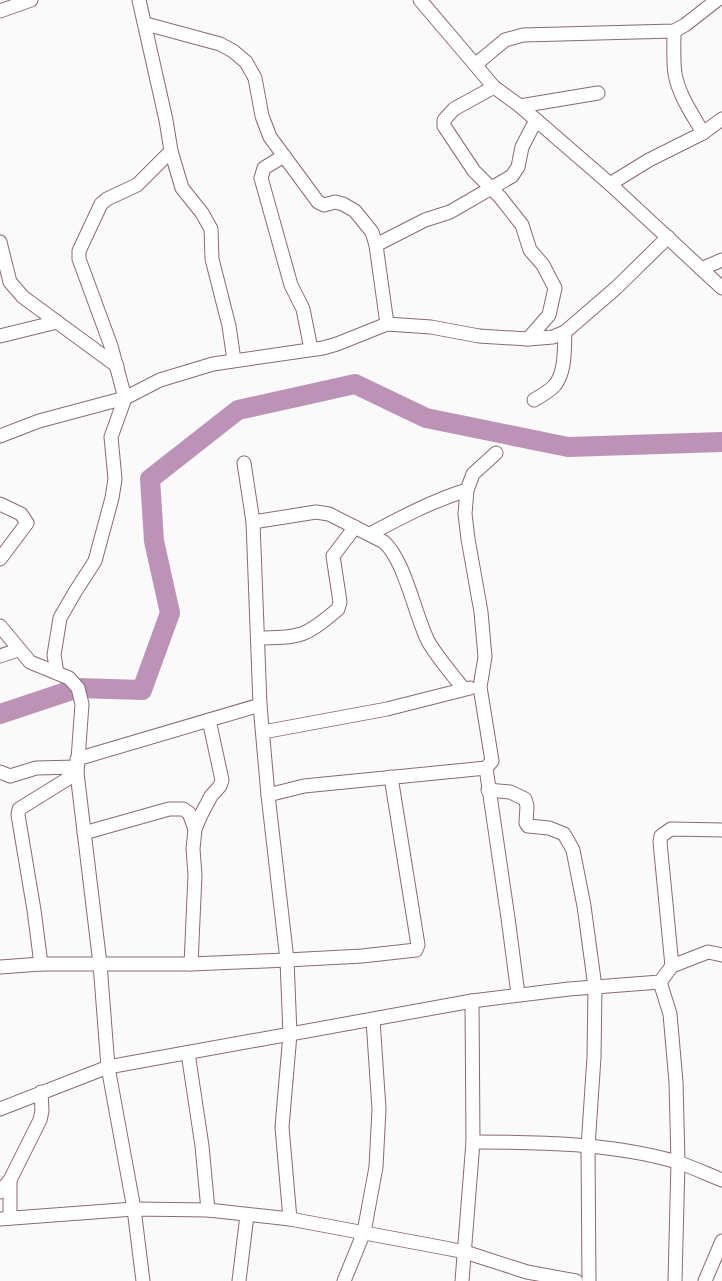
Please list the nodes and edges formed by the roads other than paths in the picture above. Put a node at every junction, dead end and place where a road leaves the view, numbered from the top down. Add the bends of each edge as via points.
1 (31, 0) edge
2 (139, 0) edge
3 (420, 0) edge
4 (718, 0) edge
5 (0, 11) edge
6 (146, 24) junction
7 (674, 31) junction
8 (475, 65) junction
9 (494, 87) junction
10 (598, 93) dead end
11 (520, 106) junction
12 (722, 119) edge
13 (536, 120) junction
14 (703, 134) junction
15 (171, 151) junction
16 (284, 156) junction
17 (610, 184) junction
18 (492, 188) junction
19 (668, 237) junction
20 (0, 242) edge
21 (376, 245) junction
22 (722, 260) edge
23 (701, 269) junction
24 (722, 288) edge
25 (57, 322) junction
26 (387, 324) junction
27 (565, 332) junction
28 (0, 336) edge
29 (528, 339) junction
30 (311, 349) junction
31 (234, 360) junction
32 (117, 366) junction
33 (125, 398) junction
34 (534, 400) dead end
35 (0, 436) edge
36 (496, 453) dead end
37 (244, 463) dead end
38 (467, 490) junction
39 (0, 504) edge
40 (253, 522) junction
41 (355, 527) junction
42 (370, 534) junction
43 (0, 559) edge
44 (0, 626) edge
45 (258, 638) junction
46 (18, 650) junction
47 (0, 656) edge
48 (57, 673) junction
49 (480, 687) junction
50 (463, 688) junction
51 (260, 705) junction
52 (209, 720) junction
53 (263, 732) junction
54 (77, 766) junction
55 (43, 767) junction
56 (486, 768) junction
57 (0, 772) edge
58 (391, 777) junction
59 (63, 782) junction
60 (488, 790) junction
61 (268, 795) junction
62 (195, 829) junction
63 (722, 830) edge
64 (84, 833) junction
65 (722, 955) edge
66 (287, 960) junction
67 (41, 964) junction
68 (100, 964) junction
69 (191, 964) junction
70 (672, 966) junction
71 (0, 967) edge
72 (660, 982) junction
73 (595, 987) junction
74 (518, 994) junction
75 (472, 1001) junction
76 (374, 1020) junction
77 (290, 1034) junction
78 (188, 1052) junction
79 (108, 1067) junction
80 (41, 1092) junction
81 (0, 1109) edge
82 (473, 1142) junction
83 (588, 1147) junction
84 (678, 1162) junction
85 (10, 1180) junction
86 (722, 1180) edge
87 (0, 1192) edge
88 (134, 1209) junction
89 (208, 1210) junction
90 (247, 1215) junction
91 (5, 1218) edge
92 (290, 1219) junction
93 (364, 1232) junction
94 (722, 1241) edge
95 (465, 1252) junction
96 (526, 1277) edge
97 (143, 1281) edge
98 (239, 1281) edge
99 (344, 1281) edge
100 (462, 1281) edge
101 (576, 1281) edge
102 (589, 1281) edge
103 (675, 1281) edge
104 (705, 1281) edge

1 - 5 street
2 - 6 street
3 - 8 street
4 - 7 street
6 - 15 street
6 - 16 street via 220,44 246,62 255,78 262,116 270,137
7 - 8 street via 523,35 505,40
7 - 14 street via 675,73 678,84
8 - 9 street
9 - 11 street
9 - 18 street via 454,109 444,120 444,126 474,172
10 - 11 street
11 - 13 street
12 - 14 street
13 - 17 street
13 - 18 street via 522,147 518,167 512,176
14 - 17 street via 649,160
15 - 31 street via 182,188 211,229 212,258 229,326
15 - 32 street via 136,185 107,198 101,204 80,251 79,259
16 - 21 street via 318,202 324,205 335,202 355,211 368,225
16 - 30 street via 264,168 261,178 291,284 303,309
17 - 19 street
18 - 21 street via 450,212 425,220
18 - 29 street via 522,225 530,250 543,265 555,288 548,315
19 - 23 street
19 - 27 street via 616,288
20 - 25 street via 13,287 23,298
21 - 26 street
22 - 23 street
23 - 24 street
25 - 28 street
25 - 32 street
26 - 29 street via 431,327 479,336
26 - 30 street via 337,344
27 - 29 street via 553,337
27 - 34 street via 559,379 554,386
30 - 31 street
31 - 33 street via 160,380
32 - 33 street
33 - 35 street via 39,421
33 - 48 street via 111,437 115,479 112,498 96,561 60,618 54,655
36 - 38 street via 473,474
37 - 40 street
38 - 42 street via 414,510
38 - 49 street via 465,514 481,612 485,656
39 - 43 street via 21,514 27,523
40 - 41 street via 316,512 329,514
40 - 45 street
41 - 42 street
41 - 45 street via 333,556 340,602 338,609 304,634 295,637
42 - 50 street via 390,547 428,640
44 - 46 street
45 - 51 street
46 - 47 street
46 - 48 street via 30,662
48 - 54 street via 69,678 78,688 82,704
49 - 50 street
49 - 56 street via 492,761
50 - 53 street via 387,709
51 - 52 street
51 - 53 street
52 - 54 street
52 - 62 street via 222,780
53 - 61 street
54 - 55 street
54 - 59 street
54 - 64 street
55 - 57 street via 10,776
55 - 59 street
56 - 58 street
56 - 60 street
58 - 61 street via 304,786
58 - 66 street via 418,945 416,950
59 - 67 street via 22,806 18,815
60 - 73 street via 519,795 525,799 528,826 549,828 564,834 568,839 573,850 584,906
60 - 74 street
61 - 66 street
62 - 64 street via 189,813 183,809 168,809
62 - 69 street
63 - 70 street via 671,828 662,836 660,842
64 - 68 street
65 - 70 street via 708,952
66 - 69 street
66 - 77 street
67 - 68 street
67 - 71 street
68 - 69 street
68 - 79 street
70 - 72 street
72 - 73 street
72 - 84 street via 670,1014 676,1082
73 - 74 street
73 - 83 street via 594,1057
74 - 75 street
75 - 76 street
75 - 82 street
76 - 77 street
76 - 93 street via 380,1109 376,1167
77 - 78 street
77 - 92 street via 282,1127
78 - 79 street
78 - 89 street via 202,1146
79 - 80 street
79 - 88 street
80 - 81 street
80 - 85 street via 40,1120
82 - 83 street via 538,1142
82 - 95 street
83 - 84 street via 644,1154
83 - 102 street
84 - 86 street
84 - 103 street
85 - 87 street
85 - 91 street
88 - 89 street
88 - 91 street
88 - 97 street
89 - 90 street
90 - 92 street
90 - 98 street
92 - 93 street
93 - 95 street
93 - 99 street
94 - 104 street
95 - 96 street
95 - 100 street
96 - 101 street

